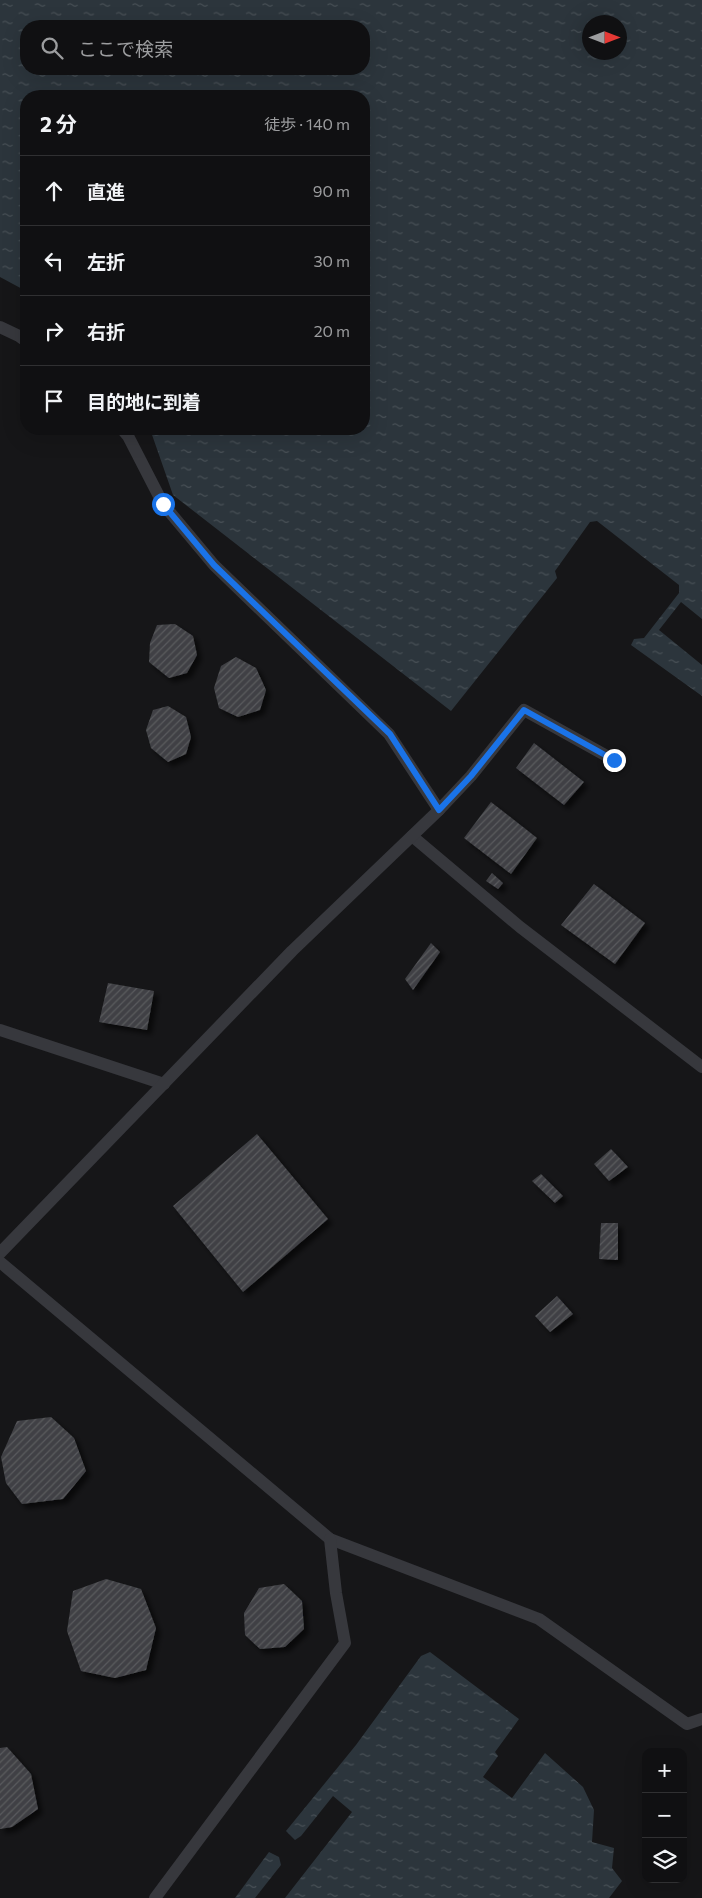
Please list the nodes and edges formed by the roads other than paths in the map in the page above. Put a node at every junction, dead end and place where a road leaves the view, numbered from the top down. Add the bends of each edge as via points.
1 (0, 327) edge
2 (20, 337) edge
3 (127, 435) edge
4 (614, 760) dead end
5 (439, 810) junction
6 (412, 836) junction
7 (0, 1030) edge
8 (702, 1067) edge
9 (164, 1084) junction
10 (0, 1253) edge
11 (0, 1262) edge
12 (330, 1539) junction
13 (702, 1719) edge
14 (155, 1898) edge

1 - 2 lane
3 - 5 lane via 163,504 214,565 390,734
4 - 5 lane via 524,710
5 - 6 lane
6 - 8 lane via 520,927
6 - 9 lane via 292,951
7 - 9 lane
9 - 10 lane
11 - 12 lane
12 - 13 lane via 540,1619 687,1724
12 - 14 lane via 345,1643

